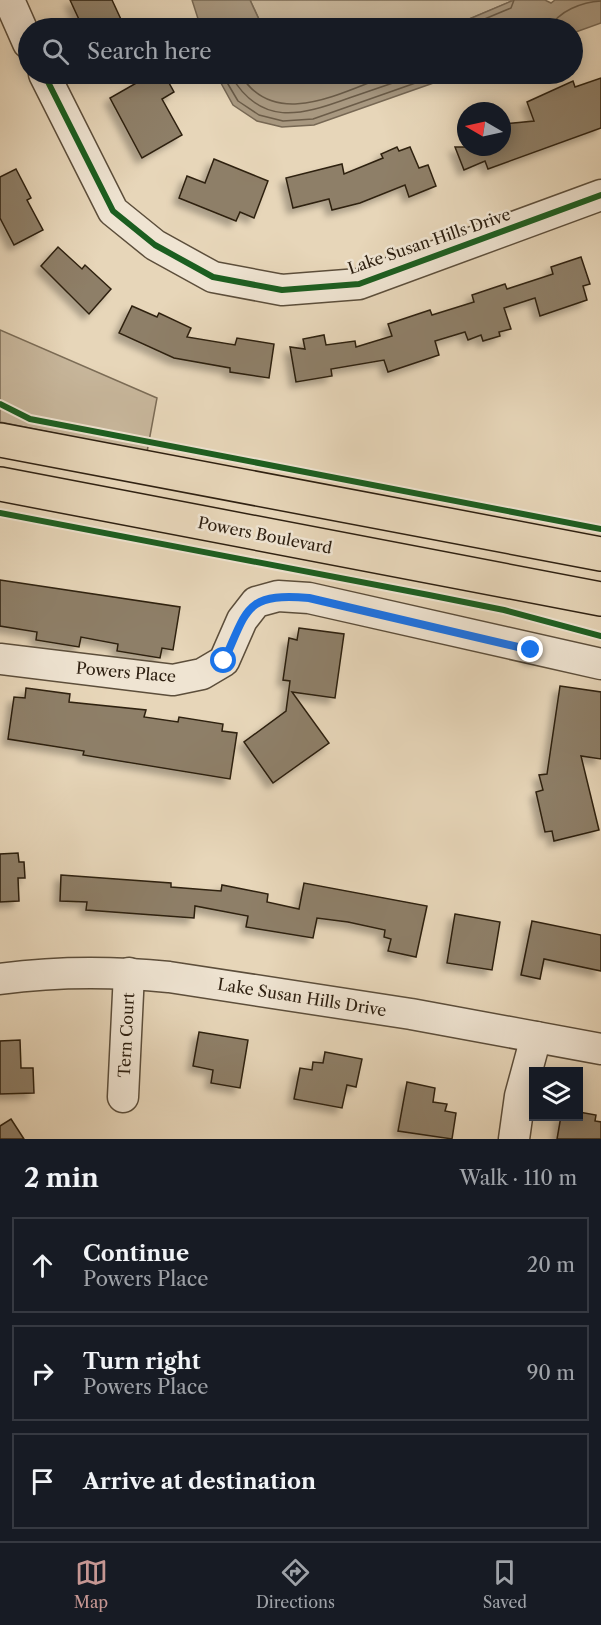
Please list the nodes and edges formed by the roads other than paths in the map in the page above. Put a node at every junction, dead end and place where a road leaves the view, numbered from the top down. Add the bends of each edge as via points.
1 (9, 0) edge
2 (18, 21) edge
3 (49, 84) edge
4 (601, 195) edge
5 (0, 440) edge
6 (0, 484) edge
7 (601, 554) edge
8 (601, 598) edge
9 (0, 659) edge
10 (601, 664) edge
11 (129, 973) junction
12 (0, 979) edge
13 (536, 1037) junction
14 (601, 1048) edge
15 (123, 1096) dead end
16 (514, 1139) edge

1 - 2 street
3 - 4 street, Lake Susan Hills Drive via 113,211 155,245 213,277 282,290 359,284
5 - 7 main road
6 - 8 main road, Powers Boulevard
9 - 10 street, Powers Place via 173,680 202,674 224,661 242,620 256,602 278,596 309,598
11 - 12 street, Lake Susan Hills Drive via 58,971
11 - 13 street, Lake Susan Hills Drive via 411,1014
11 - 15 street, Tern Court
13 - 14 street, Lake Susan Hills Drive
13 - 16 street via 520,1096

